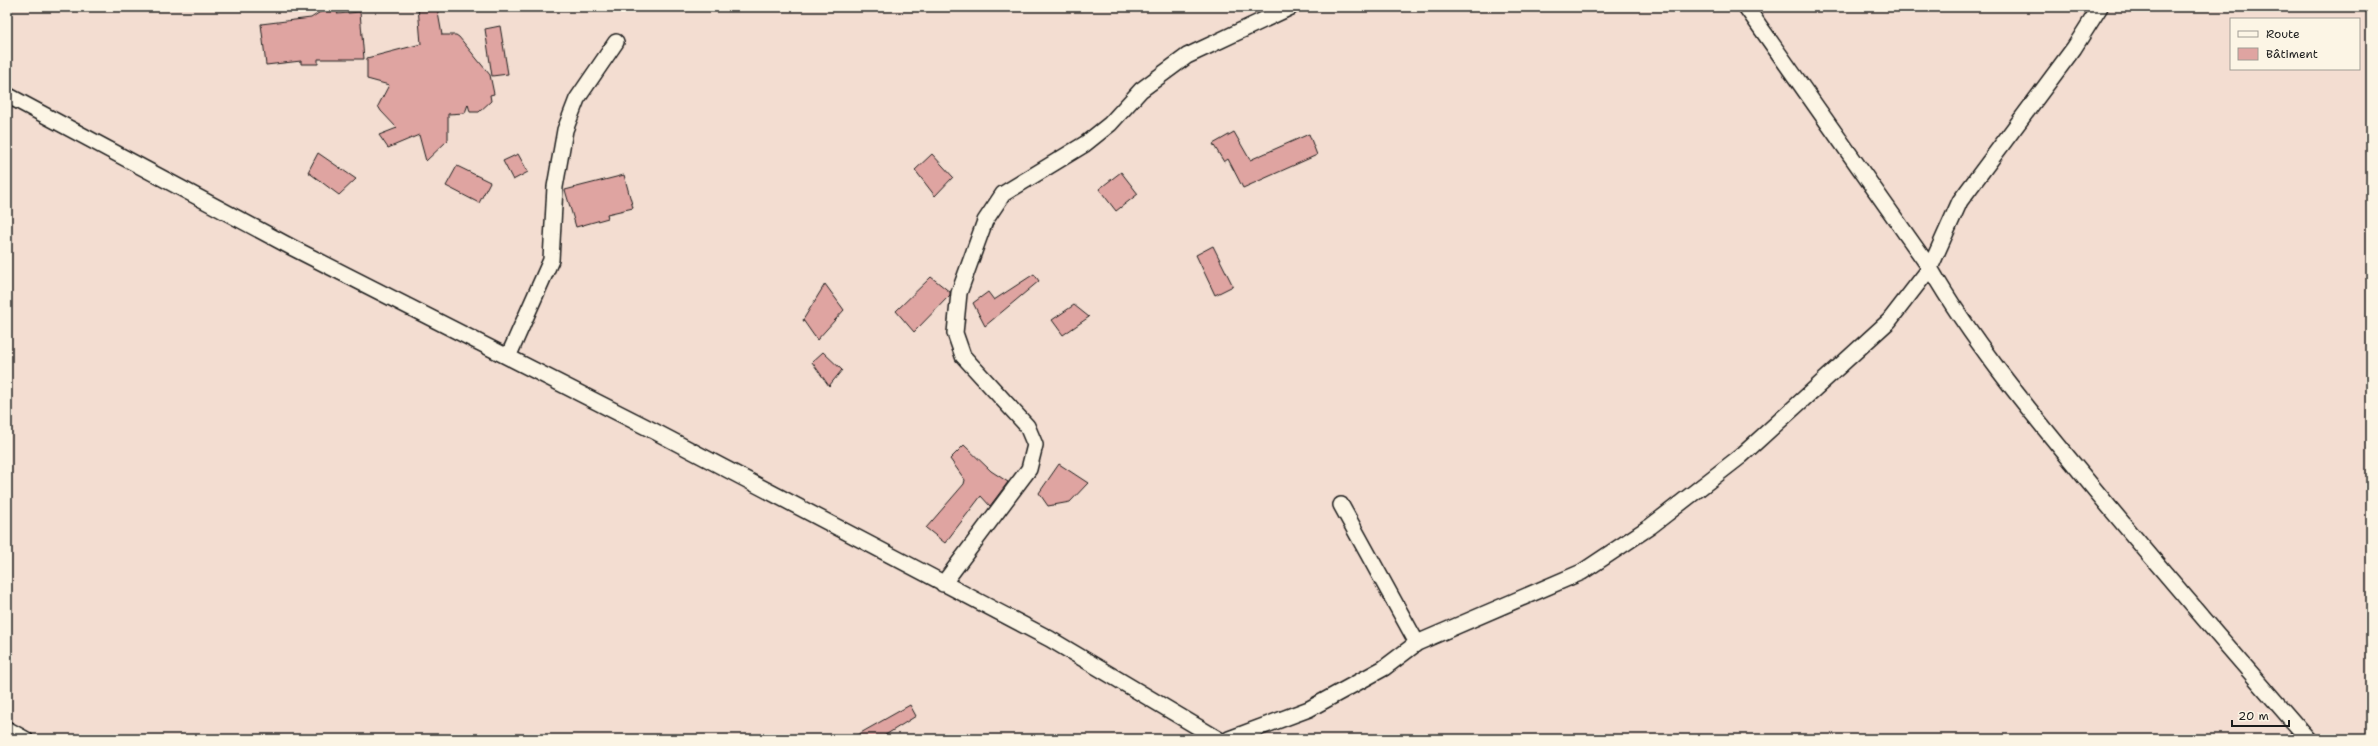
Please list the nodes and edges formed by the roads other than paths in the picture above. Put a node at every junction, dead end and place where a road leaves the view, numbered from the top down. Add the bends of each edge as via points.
1 (1291, 7) edge
2 (1746, 7) edge
3 (2100, 7) edge
4 (616, 42) dead end
5 (7, 95) edge
6 (1930, 268) junction
7 (508, 357) junction
8 (1341, 505) dead end
9 (943, 584) junction
10 (1417, 643) junction
11 (7, 729) edge
12 (25, 739) edge
13 (1218, 739) edge
14 (1229, 739) edge
15 (2308, 739) edge

1 - 9 street via 1187,56 1141,90 1110,124 1085,144 1003,194 985,221 959,293 955,333 963,356 1027,426 1034,445 1029,469
2 - 6 street
3 - 6 street via 2074,48 1960,201
4 - 7 street via 576,99 565,130 555,186 551,260
5 - 7 street via 293,248
6 - 10 street via 1889,321 1741,456 1651,526 1582,572
6 - 15 street via 1948,300 2034,416 2134,538
7 - 9 street
8 - 10 street
9 - 13 street via 1050,639
10 - 14 street via 1384,668 1309,709
11 - 12 street

